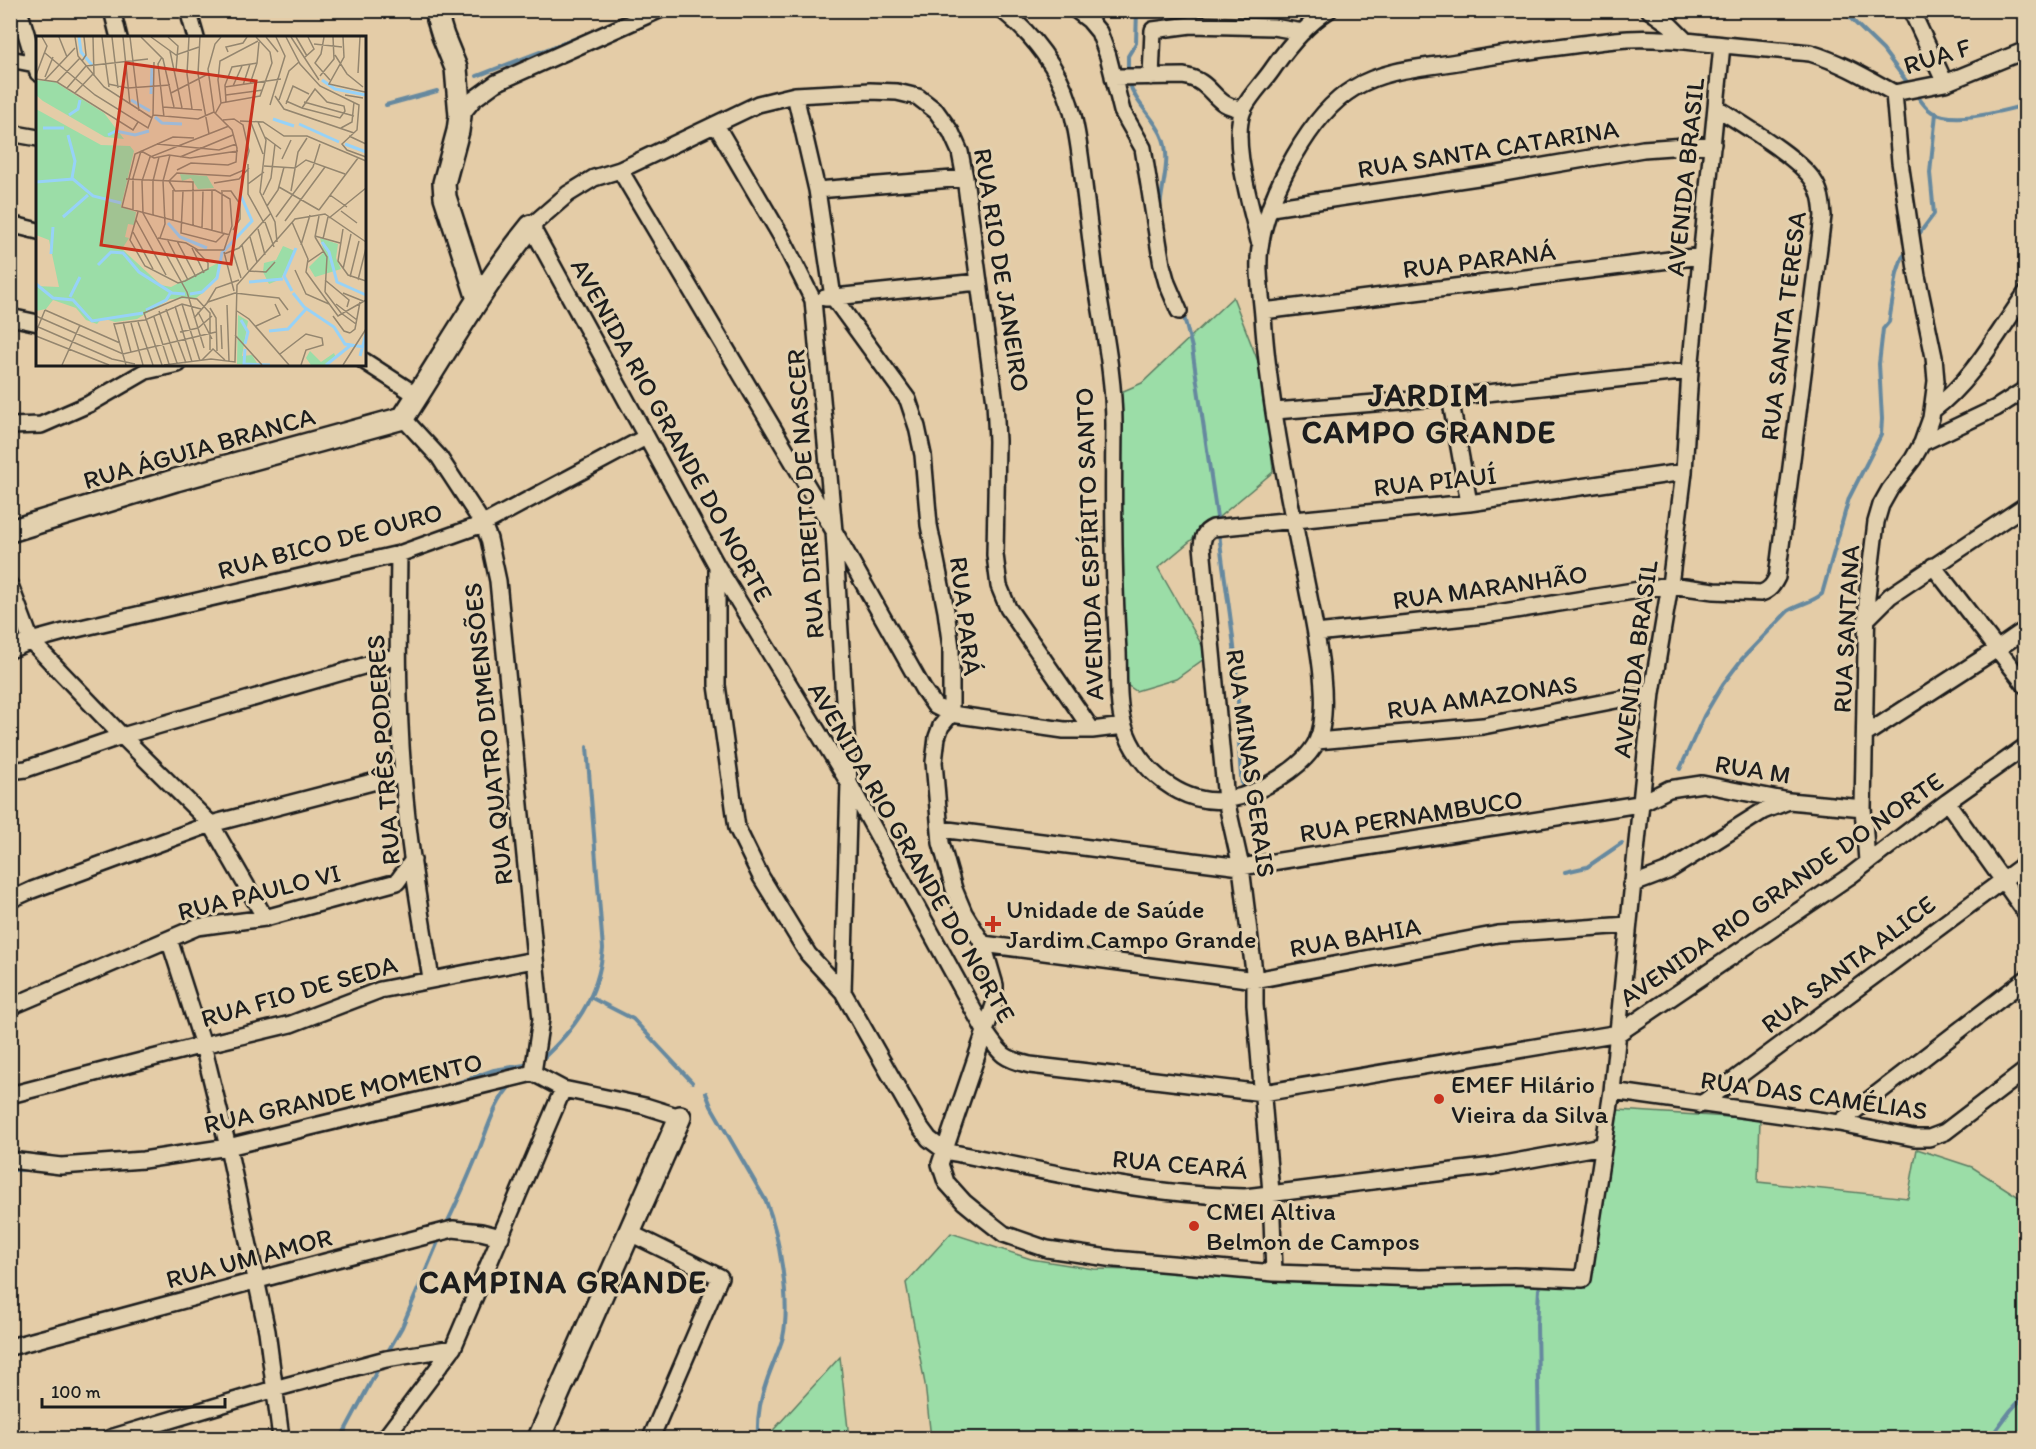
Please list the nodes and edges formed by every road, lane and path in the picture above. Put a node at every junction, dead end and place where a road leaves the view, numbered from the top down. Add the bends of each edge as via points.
1 (19, 10) edge
2 (112, 10) edge
3 (188, 10) edge
4 (435, 10) edge
5 (659, 10) edge
6 (1002, 10) edge
7 (1076, 10) edge
8 (1329, 10) edge
9 (1649, 10) edge
10 (1911, 10) edge
11 (1303, 32) junction
12 (118, 36) edge
13 (195, 36) edge
14 (1686, 41) junction
15 (1722, 45) junction
16 (2025, 50) edge
17 (10, 59) edge
18 (36, 69) edge
19 (1113, 77) junction
20 (1151, 77) junction
21 (1945, 83) junction
22 (1894, 93) junction
23 (795, 95) junction
24 (1716, 107) junction
25 (1244, 109) junction
26 (460, 116) junction
27 (716, 125) junction
28 (10, 133) edge
29 (36, 138) edge
30 (1713, 144) junction
31 (620, 170) junction
32 (965, 178) junction
33 (817, 190) junction
34 (1271, 208) junction
35 (10, 224) edge
36 (531, 226) junction
37 (36, 230) edge
38 (1260, 244) junction
39 (1701, 256) junction
40 (978, 282) junction
41 (2025, 293) edge
42 (833, 297) junction
43 (478, 299) junction
44 (813, 300) junction
45 (1179, 311) dead end
46 (1263, 311) junction
47 (10, 317) edge
48 (36, 323) edge
49 (366, 362) edge
50 (169, 366) edge
51 (1690, 371) junction
52 (2025, 389) edge
53 (418, 396) junction
54 (1450, 397) junction
55 (1933, 410) junction
56 (1275, 411) junction
57 (403, 418) junction
58 (10, 426) edge
59 (646, 436) junction
60 (1922, 443) junction
61 (1684, 472) junction
62 (1469, 503) junction
63 (2025, 505) edge
64 (1295, 519) junction
65 (483, 524) junction
66 (10, 531) edge
67 (834, 531) junction
68 (1202, 546) joint
69 (399, 554) junction
70 (717, 566) junction
71 (1933, 566) junction
72 (10, 585) edge
73 (1670, 585) junction
74 (1761, 593) joint
75 (1867, 619) junction
76 (2025, 629) edge
77 (1316, 633) junction
78 (31, 641) junction
79 (1997, 649) junction
80 (10, 650) edge
81 (398, 657) junction
82 (2025, 686) edge
83 (1652, 693) junction
84 (951, 714) junction
85 (1124, 726) junction
86 (1092, 730) junction
87 (1866, 734) junction
88 (122, 736) junction
89 (1317, 741) junction
90 (2025, 746) edge
91 (10, 771) edge
92 (403, 774) junction
93 (849, 783) junction
94 (1226, 800) junction
95 (1789, 801) junction
96 (1947, 802) junction
97 (1639, 804) junction
98 (1863, 808) junction
99 (211, 824) junction
100 (940, 829) junction
101 (413, 860) junction
102 (1867, 861) junction
103 (2025, 863) edge
104 (1241, 867) junction
105 (2002, 880) junction
106 (1631, 885) junction
107 (32, 890) junction
108 (10, 891) edge
109 (10, 900) edge
110 (2025, 913) edge
111 (265, 918) junction
112 (1628, 925) junction
113 (169, 939) junction
114 (983, 944) junction
115 (534, 960) junction
116 (430, 979) junction
117 (2025, 979) edge
118 (1255, 980) junction
119 (843, 992) junction
120 (10, 1007) edge
121 (986, 1033) junction
122 (1619, 1033) junction
123 (202, 1045) junction
124 (2025, 1070) edge
125 (533, 1073) junction
126 (563, 1089) junction
127 (1612, 1091) junction
128 (1263, 1093) junction
129 (10, 1095) edge
130 (1700, 1105) junction
131 (680, 1118) joint
132 (1839, 1123) junction
133 (1602, 1146) junction
134 (228, 1147) junction
135 (945, 1151) junction
136 (10, 1160) edge
137 (1271, 1192) junction
138 (630, 1233) junction
139 (501, 1237) junction
140 (1274, 1273) junction
141 (1583, 1279) joint
142 (256, 1281) junction
143 (10, 1347) edge
144 (453, 1348) junction
145 (274, 1389) junction
146 (110, 1438) edge
147 (281, 1438) edge
148 (385, 1438) edge
149 (539, 1438) edge
150 (651, 1438) edge

1 - 18 street
2 - 12 street
3 - 13 street
4 - 26 street via 456,68
5 - 26 street via 496,83 474,99
6 - 85 street, AVENIDA ESPÍRITO SANTO via 1040,48 1058,77 1070,104 1078,139 1111,379 1113,576
7 - 19 street via 1099,32
8 - 11 street
9 - 14 street
10 - 21 street
11 - 20 street via 1273,27 1191,25 1153,30
11 - 25 street
14 - 15 street
14 - 34 street via 1626,39 1492,55 1383,74 1347,91 1316,123 1283,176
15 - 22 street via 1829,58
15 - 24 street, AVENIDA BRASIL
16 - 21 street, RUA F
17 - 18 street
19 - 20 street
19 - 45 street via 1122,111 1143,148 1162,265
20 - 25 street via 1192,77 1210,88 1224,104
21 - 22 street, RUA F
22 - 55 street, RUA SANTANA via 1917,276 1934,357
23 - 27 street, RUA RIO DE JANEIRO via 758,104
23 - 32 street, RUA RIO DE JANEIRO via 870,91 918,97 936,111 951,132
23 - 33 street, RUA PARÁ
24 - 30 street, AVENIDA BRASIL
24 - 74 street, RUA SANTA TERESA via 1801,165 1821,196 1823,216 1777,577
25 - 38 street via 1239,130 1240,152
26 - 43 street via 445,177 445,197
27 - 31 street, RUA RIO DE JANEIRO
27 - 44 street, RUA DIREITO DE NASCER via 781,236
28 - 29 street
30 - 34 street, RUA SANTA CATARINA via 1643,148
30 - 39 street, AVENIDA BRASIL
31 - 36 street, RUA RIO DE JANEIRO via 594,178 568,194
31 - 67 street
32 - 33 street
32 - 40 street, RUA RIO DE JANEIRO
33 - 42 street, RUA PARÁ
34 - 38 street
35 - 37 street
36 - 43 street, RUA RIO DE JANEIRO
36 - 59 street, AVENIDA RIO GRANDE DO NORTE
38 - 46 street via 1258,278
39 - 46 street, RUA PARANÁ
39 - 51 street, AVENIDA BRASIL
40 - 42 street
40 - 86 street, RUA RIO DE JANEIRO via 995,402 994,555 999,586 1008,608
41 - 55 street via 1965,380
42 - 44 street
42 - 84 street, RUA PARÁ via 908,399 917,427 934,560 951,648
43 - 53 street, RUA RIO DE JANEIRO
44 - 67 street, RUA DIREITO DE NASCER
46 - 56 street
47 - 48 street
49 - 53 street
50 - 58 street via 146,371 89,404 41,425
51 - 54 street
51 - 61 street, AVENIDA BRASIL
52 - 60 street via 1996,408
53 - 57 street, RUA RIO DE JANEIRO
54 - 56 street
54 - 62 street
55 - 60 street, RUA SANTANA
56 - 64 street
57 - 65 street, RUA QUATRO DIMENSÕES via 439,457
57 - 66 street, RUA ÁGUIA BRANCA via 176,480
59 - 65 street, RUA BICO DE OURO
59 - 70 street, AVENIDA RIO GRANDE DO NORTE
60 - 75 street, RUA SANTANA via 1881,505
61 - 62 street, RUA PIAUÍ
61 - 73 street, AVENIDA BRASIL
62 - 64 street, RUA PIAUÍ
63 - 71 street
64 - 68 street, RUA PIAUÍ via 1213,528 1206,531
64 - 77 street
65 - 69 street, RUA BICO DE OURO
65 - 115 street, RUA QUATRO DIMENSÕES via 498,581
67 - 84 street via 923,689 935,706
67 - 93 street, RUA DIREITO DE NASCER
68 - 94 street, RUA MINAS GERAIS
69 - 78 street, RUA BICO DE OURO
69 - 81 street, RUA TRÊS PODERES
70 - 93 street, AVENIDA RIO GRANDE DO NORTE
70 - 119 street via 717,685 737,828 761,877 808,954
71 - 75 street via 1890,596
71 - 79 street
72 - 78 street
73 - 74 street, RUA MARANHÃO
73 - 77 street, RUA MARANHÃO via 1485,615
73 - 83 street, AVENIDA BRASIL
75 - 87 street, RUA SANTANA
76 - 79 street
77 - 89 street via 1322,688 1322,720
78 - 80 street, RUA BICO DE OURO
78 - 88 street
79 - 82 street
79 - 87 street
81 - 88 street
81 - 92 street, RUA TRÊS PODERES
83 - 89 street, RUA AMAZONAS via 1483,726
83 - 97 street, AVENIDA BRASIL
84 - 86 street via 1038,728
84 - 100 street, RUA PARÁ via 941,726 935,754
85 - 86 street
85 - 94 street, AVENIDA ESPÍRITO SANTO via 1144,763 1172,788 1193,797
87 - 98 street, RUA SANTANA
88 - 91 street
88 - 99 street
89 - 94 street, AVENIDA ESPÍRITO SANTO via 1286,774
90 - 96 street, AVENIDA RIO GRANDE DO NORTE
92 - 99 street
92 - 101 street, RUA TRÊS PODERES
93 - 119 street, RUA DIREITO DE NASCER
93 - 121 street, AVENIDA RIO GRANDE DO NORTE
94 - 104 street, RUA MINAS GERAIS
95 - 97 street, RUA M via 1702,784 1669,789
95 - 98 street, RUA M
95 - 106 street via 1763,811 1668,871
96 - 102 street, AVENIDA RIO GRANDE DO NORTE
96 - 105 street
97 - 104 street, RUA PERNAMBUCO
97 - 106 street, AVENIDA BRASIL
98 - 102 street, RUA SANTANA
99 - 107 street
99 - 111 street
100 - 104 street, RUA PERNAMBUCO
100 - 114 street, RUA PARÁ via 954,889
101 - 111 street, RUA PAULO VI via 397,882
101 - 116 street, RUA TRÊS PODERES
102 - 122 street, AVENIDA RIO GRANDE DO NORTE
103 - 105 street, RUA SANTA ALICE
104 - 118 street, RUA MINAS GERAIS
105 - 110 street
105 - 130 street, RUA SANTA ALICE
106 - 112 street, AVENIDA BRASIL
107 - 108 street
107 - 109 street
111 - 113 street, RUA PAULO VI via 197,927
112 - 118 street, RUA BAHIA via 1498,934
112 - 122 street, AVENIDA BRASIL
113 - 120 street, RUA PAULO VI
113 - 123 street
114 - 118 street, RUA BAHIA
114 - 121 street, RUA PARÁ via 995,993
115 - 116 street, RUA FIO DE SEDA
115 - 125 street, RUA QUATRO DIMENSÕES via 541,1019
116 - 123 street, RUA FIO DE SEDA via 380,990 291,1024
117 - 132 street
118 - 128 street, RUA MINAS GERAIS
119 - 135 street via 918,1124 928,1139
121 - 128 street, AVENIDA RIO GRANDE DO NORTE via 998,1051 1011,1060 1030,1065
121 - 135 street, RUA PARÁ
122 - 127 street, AVENIDA BRASIL
122 - 128 street, AVENIDA RIO GRANDE DO NORTE
123 - 129 street, RUA FIO DE SEDA
123 - 134 street
124 - 132 street, RUA DAS CAMÉLIAS via 1945,1132 1929,1138
125 - 126 street
125 - 134 street, RUA GRANDE MOMENTO
126 - 131 street via 645,1106
126 - 139 street
127 - 130 street, RUA DAS CAMÉLIAS
127 - 133 street, AVENIDA BRASIL
128 - 137 street, RUA MINAS GERAIS
130 - 132 street, RUA DAS CAMÉLIAS
131 - 138 street
133 - 137 street, RUA CEARÁ via 1493,1166
133 - 141 street, AVENIDA BRASIL
134 - 136 street, RUA GRANDE MOMENTO via 143,1160 61,1166
134 - 142 street
135 - 137 street, RUA CEARÁ via 1103,1183 1165,1191 1245,1197
135 - 140 street, RUA PARÁ via 940,1164 946,1182 1004,1234 1047,1249 1115,1259
137 - 140 street, RUA MINAS GERAIS
138 - 149 street
138 - 150 street via 720,1277
139 - 142 street, RUA UM AMOR via 453,1229
139 - 144 street
140 - 141 street, RUA PARÁ
142 - 143 street, RUA UM AMOR
142 - 145 street
144 - 145 street via 386,1359
144 - 148 street
145 - 146 street
145 - 147 street

